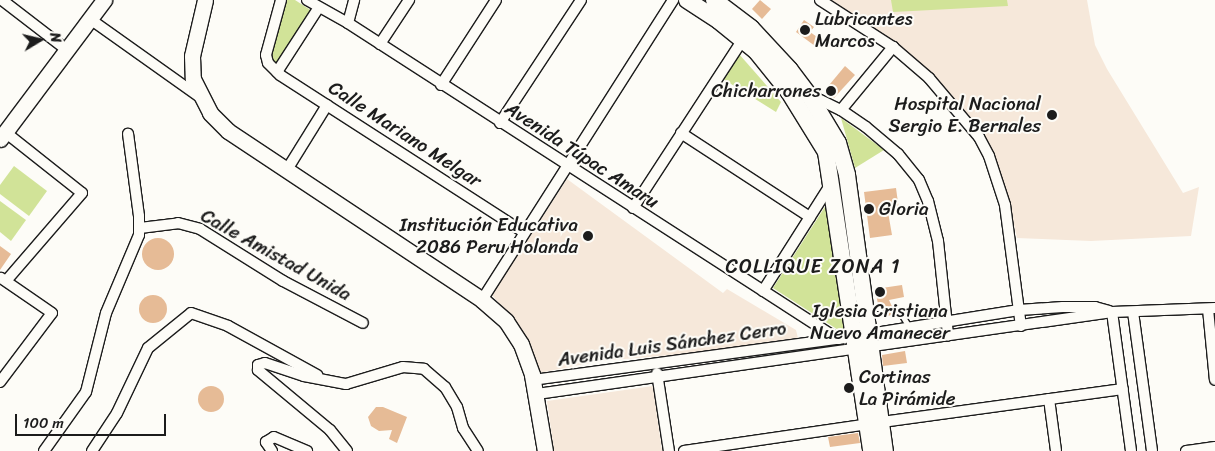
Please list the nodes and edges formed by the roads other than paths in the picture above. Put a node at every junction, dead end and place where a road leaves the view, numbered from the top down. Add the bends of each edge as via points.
1 (1, 0) edge
2 (104, 0) edge
3 (205, 0) edge
4 (281, 0) edge
5 (307, 0) edge
6 (354, 0) edge
7 (409, 0) edge
8 (496, 0) edge
9 (581, 0) edge
10 (673, 0) edge
11 (687, 0) edge
12 (714, 0) edge
13 (820, 0) edge
14 (320, 7) junction
15 (90, 19) junction
16 (348, 23) junction
17 (743, 39) junction
18 (380, 44) junction
19 (893, 46) junction
20 (66, 50) junction
21 (277, 72) junction
22 (441, 85) junction
23 (810, 95) junction
24 (201, 98) junction
25 (327, 105) junction
26 (841, 110) junction
27 (500, 123) junction
28 (128, 134) dead end
29 (681, 134) junction
30 (3, 136) edge
31 (567, 167) junction
32 (288, 168) junction
33 (832, 182) junction
34 (633, 208) junction
35 (810, 217) junction
36 (140, 228) junction
37 (524, 232) junction
38 (3, 279) edge
39 (763, 291) junction
40 (482, 300) junction
41 (1211, 309) edge
42 (896, 310) dead end
43 (1019, 310) junction
44 (1112, 312) junction
45 (1133, 312) junction
46 (946, 321) junction
47 (363, 323) dead end
48 (1021, 326) junction
49 (908, 327) junction
50 (948, 336) junction
51 (838, 339) junction
52 (863, 342) junction
53 (656, 364) junction
54 (658, 377) junction
55 (324, 380) junction
56 (1215, 380) edge
57 (0, 382) edge
58 (535, 387) junction
59 (1123, 389) junction
60 (1049, 399) junction
61 (875, 423) junction
62 (741, 447) edge
63 (1215, 448) edge
64 (44, 451) edge
65 (92, 451) edge
66 (272, 451) edge
67 (308, 451) edge
68 (347, 451) edge
69 (478, 451) edge
70 (545, 451) edge
71 (669, 451) edge
72 (684, 451) edge
73 (871, 451) edge
74 (885, 451) edge
75 (1056, 451) edge
76 (1131, 451) edge
77 (1152, 451) edge
78 (1186, 451) edge

1 - 20 street
2 - 15 street
3 - 24 street via 192,56 193,79
4 - 21 street, Calle Mariano Melgar via 266,55 268,63
5 - 14 street, Avenida Túpac Amaru
6 - 16 street
7 - 18 street
8 - 22 street
9 - 27 street
10 - 31 street
11 - 17 main road
12 - 23 main road via 750,28
13 - 19 street
14 - 16 street, Avenida Túpac Amaru
14 - 21 street
15 - 20 street
15 - 24 street
16 - 18 street, Avenida Túpac Amaru
17 - 29 street
17 - 33 main road via 809,120 826,152
18 - 22 street, Avenida Túpac Amaru
19 - 26 street
19 - 43 street via 947,98 989,156 1006,205
20 - 30 street
21 - 25 street, Calle Mariano Melgar
22 - 27 street, Avenida Túpac Amaru
23 - 26 street
23 - 52 main road via 830,127 844,159 874,308
24 - 32 street via 210,114 228,131
25 - 32 street
25 - 37 street, Calle Mariano Melgar
26 - 46 street via 898,154 919,180 934,219
27 - 31 street, Avenida Túpac Amaru
28 - 36 street
29 - 34 street
29 - 35 street
30 - 38 street via 82,193
31 - 34 street, Avenida Túpac Amaru
31 - 37 street
32 - 40 street
33 - 35 street
33 - 52 main road
34 - 39 street, Avenida Túpac Amaru
35 - 39 street
36 - 47 street, Calle Amistad Unida via 178,223 200,229 283,281
36 - 64 street via 100,329 86,392
37 - 40 street
38 - 57 street via 52,313
39 - 51 street, Avenida Túpac Amaru
40 - 58 street via 514,332
41 - 45 street, Avenida Luis Sánchez Cerro
41 - 56 street
42 - 49 lane
43 - 44 street, Avenida Luis Sánchez Cerro via 1087,307
43 - 46 street, Avenida Luis Sánchez Cerro
43 - 48 street
44 - 45 street, Avenida Luis Sánchez Cerro
44 - 48 street, Avenida Luis Sánchez Cerro
44 - 59 street
45 - 77 street
46 - 49 street, Avenida Luis Sánchez Cerro
46 - 50 street
48 - 50 street, Avenida Luis Sánchez Cerro
49 - 52 street, Avenida Luis Sánchez Cerro
50 - 52 street, Avenida Luis Sánchez Cerro
51 - 52 street, Avenida Luis Sánchez Cerro
51 - 53 street, Avenida Luis Sánchez Cerro
52 - 54 street, Avenida Luis Sánchez Cerro
52 - 61 main road
53 - 54 street
53 - 58 street, Avenida Luis Sánchez Cerro
54 - 58 street, Avenida Luis Sánchez Cerro
54 - 71 street
55 - 65 street via 228,326 191,313 148,348 117,413
55 - 68 street via 265,363 257,367 330,430
55 - 69 street via 346,384 402,367 424,369 445,387 457,407 463,428
58 - 70 street
59 - 60 street
59 - 76 street
60 - 61 street
60 - 75 street
61 - 62 street
61 - 73 main road
61 - 74 main road
62 - 72 street
63 - 78 street
66 - 67 street via 266,442 274,437

